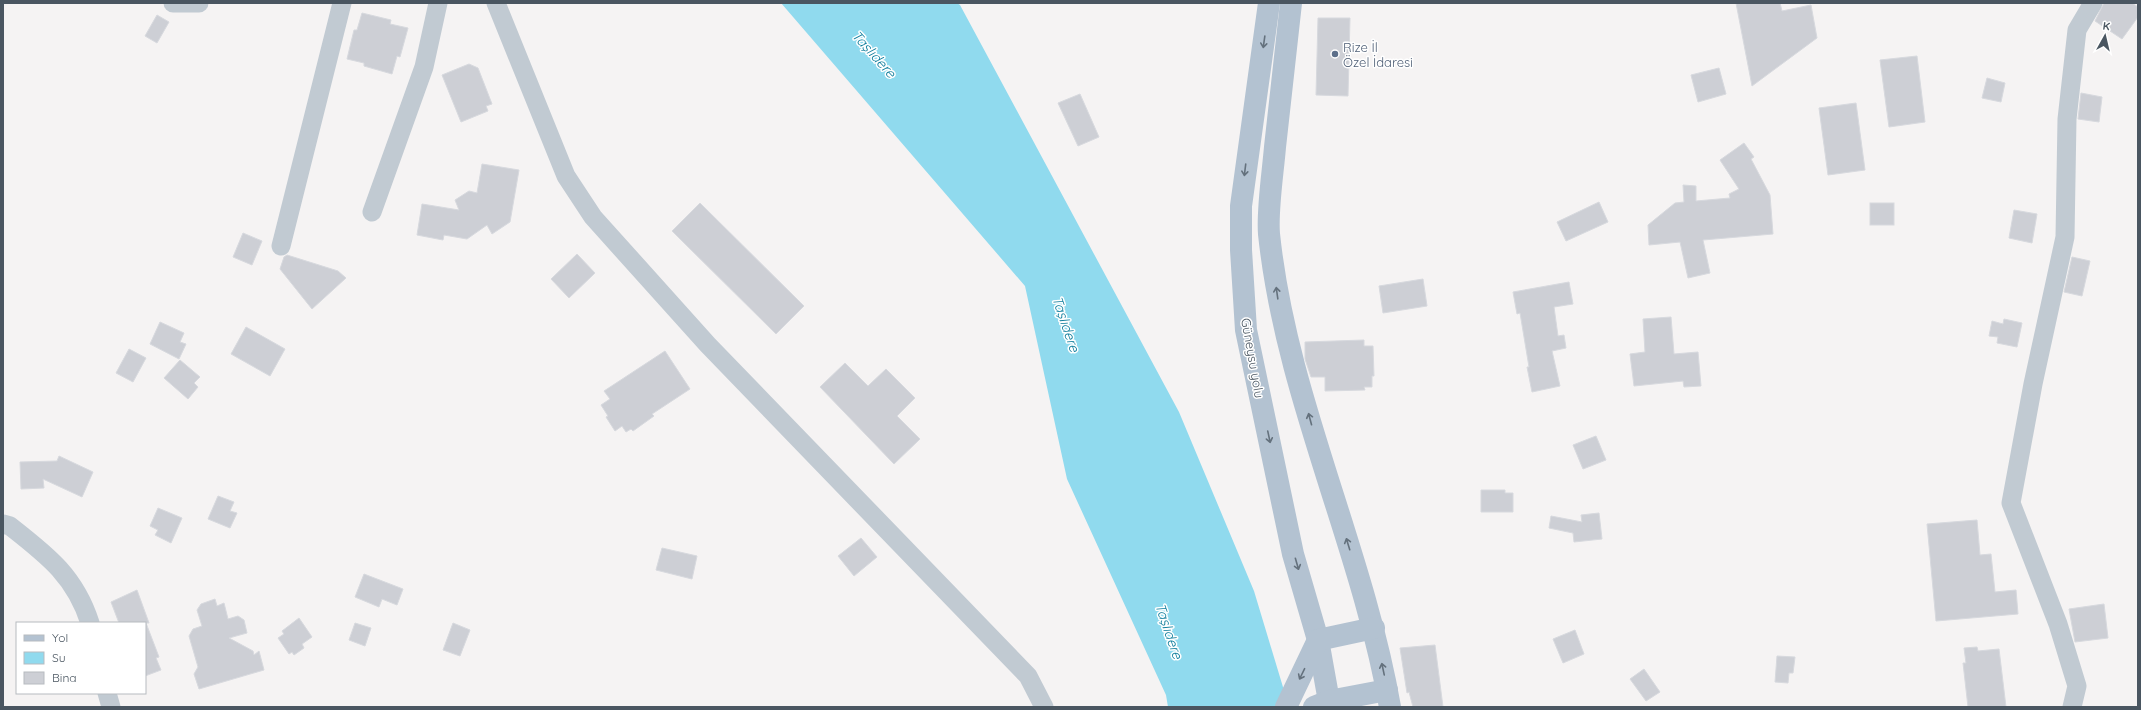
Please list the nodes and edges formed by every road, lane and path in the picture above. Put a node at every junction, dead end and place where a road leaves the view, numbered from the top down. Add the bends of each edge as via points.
1 (173, 3) edge
2 (199, 3) edge
3 (342, 3) edge
4 (438, 3) edge
5 (496, 3) edge
6 (1269, 3) edge
7 (1292, 3) edge
8 (2093, 3) edge
9 (372, 212) dead end
10 (281, 246) dead end
11 (3, 524) edge
12 (90, 622) edge
13 (1374, 628) junction
14 (1318, 640) junction
15 (107, 694) edge
16 (1389, 699) edge
17 (1325, 705) edge
18 (111, 707) edge
19 (1044, 707) edge
20 (1286, 707) edge
21 (2072, 707) edge

1 - 2 street
3 - 10 street
4 - 9 street via 424,67
5 - 19 street via 566,176 594,217 708,345 1028,676
6 -> 14 main road, Güneysu yolu via 1241,206 1240,250 1246,330 1293,554
13 -> 7 main road via 1315,438 1281,316 1270,239 1273,166
8 - 21 street via 2078,30 2067,118 2065,237 2033,384 2011,503 2058,624 2077,686
11 - 12 street via 10,526 48,556 78,593
13 - 14 main road
16 -> 13 main road
14 - 17 main road, Güneysu yolu
14 -> 20 main road
15 - 18 street
16 - 17 main road

